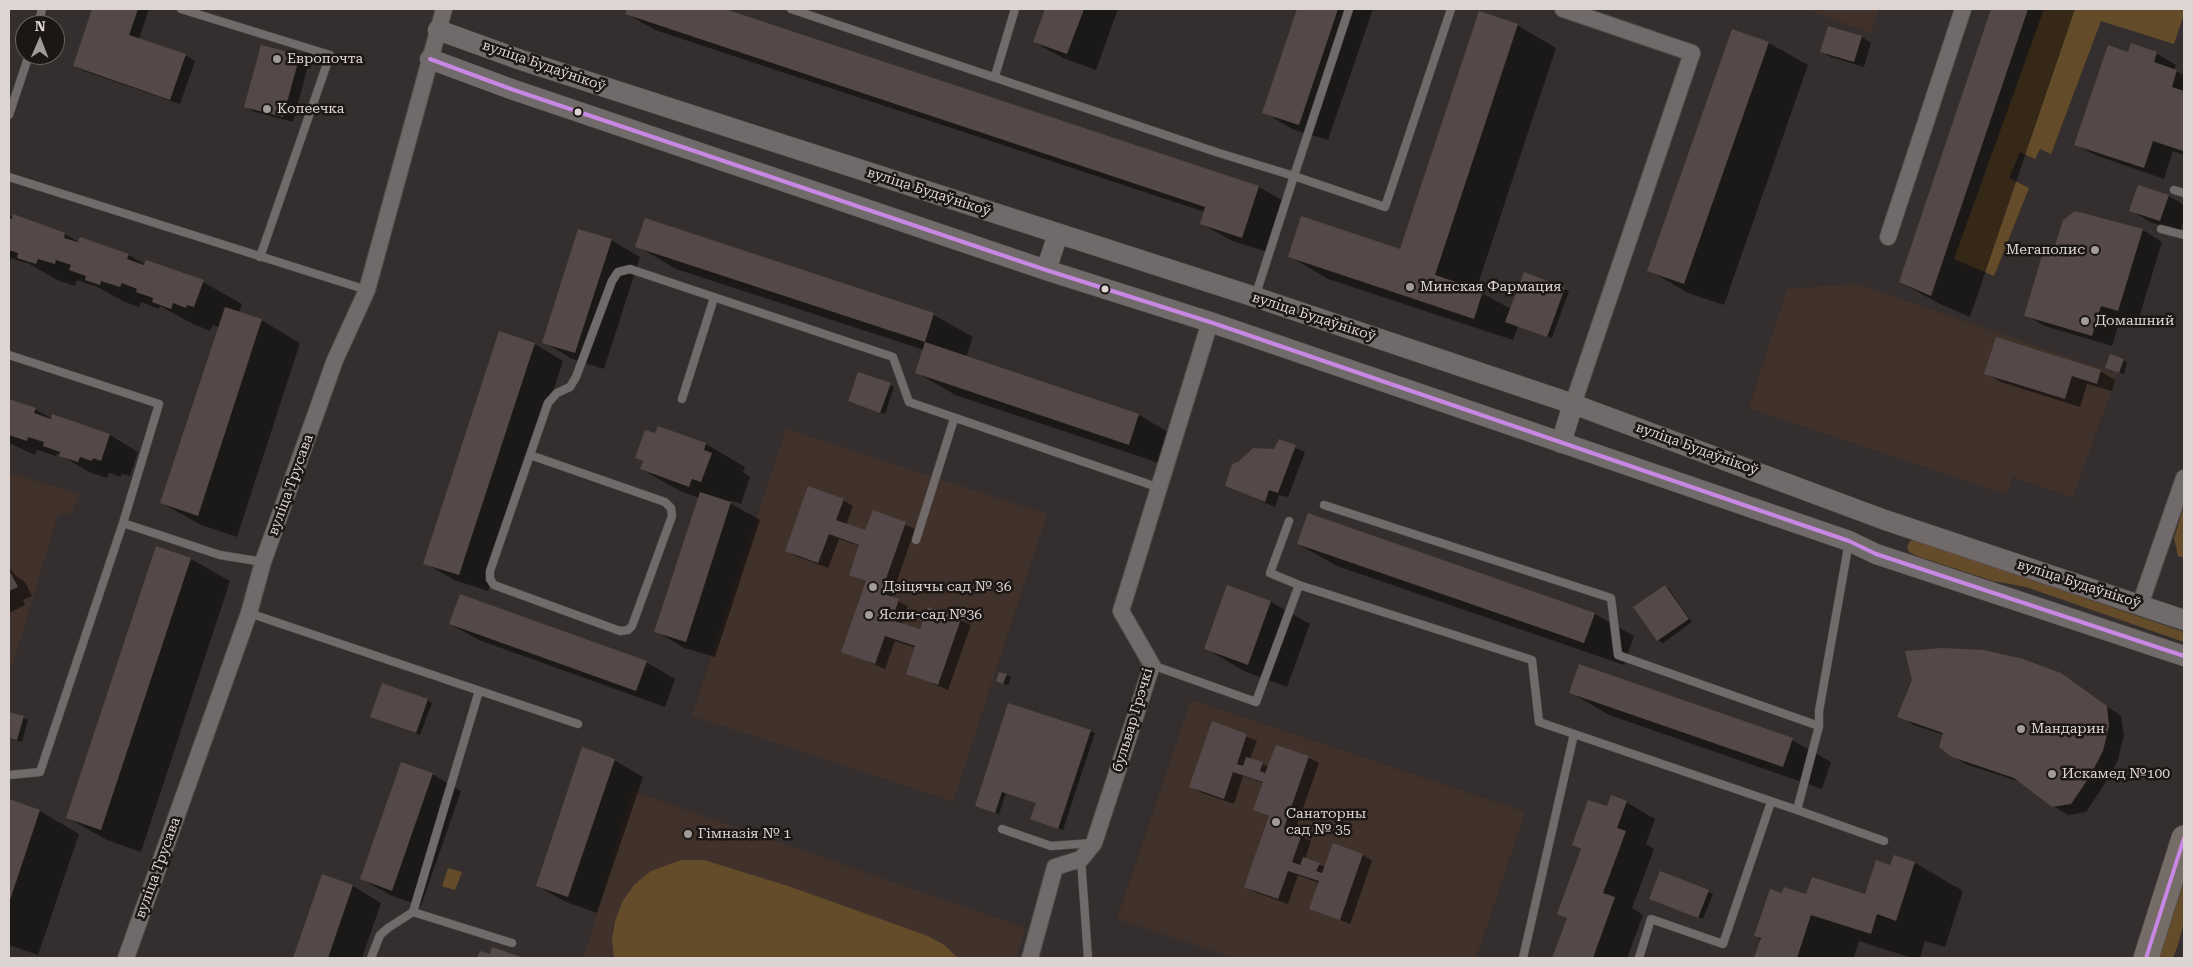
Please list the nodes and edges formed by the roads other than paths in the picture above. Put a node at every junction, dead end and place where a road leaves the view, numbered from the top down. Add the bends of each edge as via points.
1 (181, 9) edge
2 (444, 9) edge
3 (791, 9) edge
4 (1015, 9) edge
5 (1349, 9) edge
6 (1451, 9) edge
7 (1563, 9) edge
8 (1963, 9) edge
9 (438, 30) junction
10 (430, 59) junction
11 (26, 65) edge
12 (994, 76) junction
13 (9, 115) edge
14 (1294, 176) junction
15 (9, 177) edge
16 (2174, 190) dead end
17 (2184, 193) edge
18 (2161, 229) dead end
19 (1058, 234) junction
20 (2184, 235) edge
21 (1888, 237) dead end
22 (260, 257) junction
23 (1046, 270) junction
24 (367, 290) junction
25 (1255, 297) junction
26 (714, 298) junction
27 (1210, 322) junction
28 (9, 355) edge
29 (682, 399) dead end
30 (1574, 404) junction
31 (954, 419) junction
32 (1561, 443) junction
33 (530, 455) junction
34 (2184, 478) edge
35 (1160, 488) junction
36 (1324, 505) dead end
37 (1855, 508) junction
38 (1289, 521) dead end
39 (123, 523) junction
40 (916, 540) dead end
41 (1849, 541) junction
42 (263, 562) junction
43 (1299, 585) junction
44 (2140, 605) junction
45 (249, 613) junction
46 (2184, 620) edge
47 (2184, 656) edge
48 (1152, 665) junction
49 (479, 690) junction
50 (578, 724) dead end
51 (1819, 726) junction
52 (1574, 734) junction
53 (9, 776) edge
54 (1771, 802) junction
55 (1797, 810) junction
56 (1002, 829) dead end
57 (2184, 838) edge
58 (1884, 841) dead end
59 (1094, 843) junction
60 (1081, 859) junction
61 (413, 912) junction
62 (512, 943) dead end
63 (126, 958) edge
64 (371, 958) edge
65 (1030, 958) edge
66 (1088, 958) edge
67 (1523, 958) edge
68 (1638, 958) edge
69 (2146, 958) edge

1 - 22 lane via 330,55
2 - 9 street, вуліца Трусава
3 - 12 lane
4 - 12 lane
5 - 14 lane
6 - 14 lane via 1385,207
7 - 30 street via 1692,53
8 - 21 street
9 - 10 street, вуліца Трусава
9 - 19 street, вуліца Будаўнікоў via 521,60
10 - 23 street
10 - 24 street, вуліца Трусава
11 - 13 lane
12 - 14 lane
14 - 25 lane
15 - 22 lane
16 - 17 lane
18 - 20 lane
19 - 23 street
19 - 25 street, вуліца Будаўнікоў
22 - 24 lane
23 - 27 street
24 - 42 street, вуліца Трусава via 335,360
25 - 30 street, вуліца Будаўнікоў
26 - 29 lane
26 - 31 lane via 893,357 909,402
26 - 33 lane via 630,269 618,272 576,377 570,387 548,403
27 - 32 street
27 - 35 street, бульвар Грэчкі
28 - 39 lane via 159,404
30 - 32 street
30 - 37 street, вуліца Будаўнікоў
31 - 35 lane
31 - 40 lane
32 - 41 street
33 - 33 lane via 490,579 494,585 620,631 628,630 672,516 671,508 665,502
34 - 44 street
35 - 48 street, бульвар Грэчкі via 1121,611
36 - 51 lane via 1611,598 1618,655
37 - 41 street
37 - 44 street, вуліца Будаўнікоў
38 - 43 lane via 1270,573
39 - 42 lane via 220,555
39 - 53 lane via 40,772
41 - 47 street via 1876,554
41 - 51 lane
42 - 45 street, вуліца Трусава
43 - 48 lane via 1256,702
43 - 52 lane via 1532,660 1540,722
44 - 46 street, вуліца Будаўнікоў
45 - 49 lane
45 - 63 street, вуліца Трусава
48 - 59 street, бульвар Грэчкі
49 - 50 lane
49 - 61 lane
51 - 55 lane
52 - 54 lane
52 - 67 lane
54 - 55 lane
54 - 68 lane via 1723,944 1651,919
55 - 58 lane
56 - 59 lane via 1051,846
57 - 69 main road
59 - 60 street, бульвар Грэчкі
60 - 65 street via 1055,867
60 - 66 lane
61 - 62 lane
61 - 64 lane via 380,935

